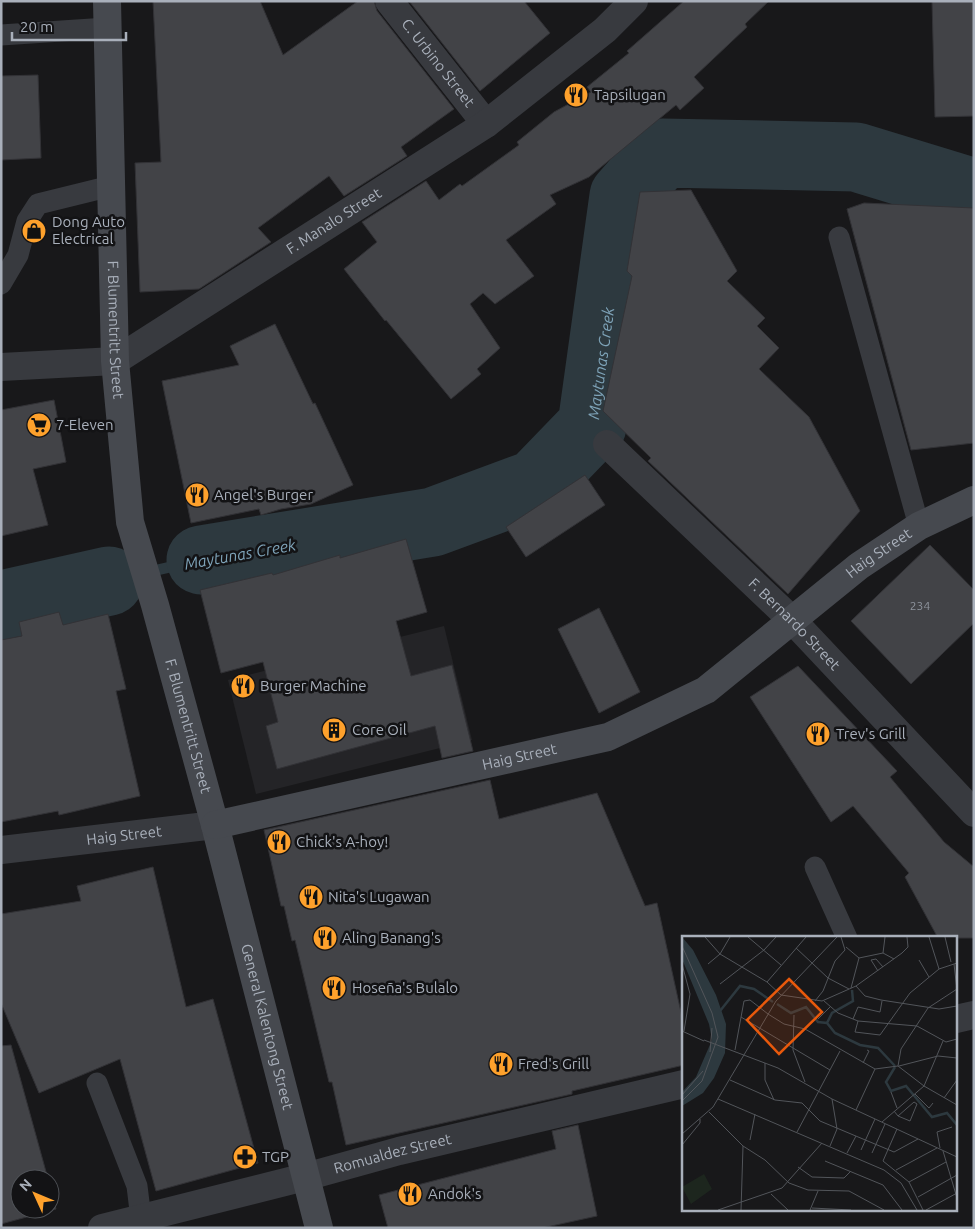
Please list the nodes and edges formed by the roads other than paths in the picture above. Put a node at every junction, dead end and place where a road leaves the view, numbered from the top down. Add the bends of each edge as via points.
1 (107, 1) edge
2 (389, 1) edge
3 (634, 1) edge
4 (107, 28) junction
5 (1, 35) edge
6 (486, 124) junction
7 (111, 186) junction
8 (840, 237) dead end
9 (1, 284) edge
10 (115, 361) junction
11 (1, 367) edge
12 (607, 444) dead end
13 (974, 500) edge
14 (919, 526) junction
15 (793, 622) junction
16 (974, 813) edge
17 (215, 825) junction
18 (1, 850) edge
19 (815, 867) dead end
20 (845, 936) edge
21 (974, 1015) edge
22 (958, 1019) edge
23 (97, 1083) dead end
24 (682, 1084) edge
25 (305, 1177) junction
26 (141, 1219) junction
27 (102, 1228) edge
28 (319, 1228) edge

1 - 4 main road, F. Blumentritt Street
2 - 6 street, C. Urbino Street
3 - 6 street, F. Manalo Street via 605,30
4 - 5 lane
4 - 7 main road, F. Blumentritt Street
6 - 10 street, F. Manalo Street
7 - 9 lane via 38,204 27,221 18,255
7 - 10 main road, F. Blumentritt Street
8 - 14 lane
10 - 11 street, F. Manalo Street
10 - 17 main road, F. Blumentritt Street via 130,522
12 - 15 street, F. Bernardo Street
13 - 14 main road, Haig Street
14 - 15 main road, Haig Street via 859,566
15 - 16 street, F. Bernardo Street
15 - 17 main road, Haig Street via 706,690 608,737
17 - 18 street, Haig Street
17 - 25 main road, General Kalentong Street
19 - 20 lane
21 - 22 street
23 - 26 lane via 137,1186
24 - 25 street, Romualdez Street via 400,1151
25 - 26 street, Romualdez Street
25 - 28 main road, General Kalentong Street
26 - 27 street, Romualdez Street

